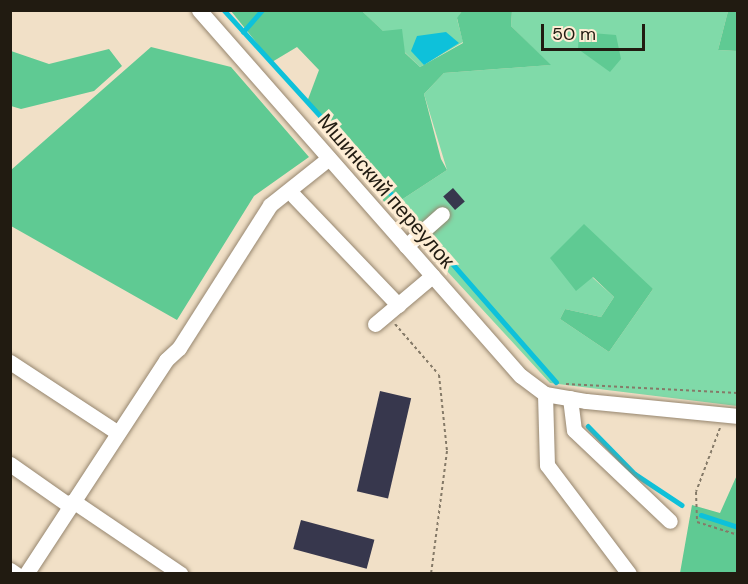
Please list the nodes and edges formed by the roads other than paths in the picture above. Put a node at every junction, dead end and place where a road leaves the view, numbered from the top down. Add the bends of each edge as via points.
1 (199, 10) edge
2 (329, 158) junction
3 (294, 196) dead end
4 (442, 213) dead end
5 (406, 246) junction
6 (432, 276) junction
7 (10, 362) edge
8 (557, 396) junction
9 (738, 416) edge
10 (118, 433) junction
11 (10, 464) edge
12 (72, 504) junction
13 (670, 521) dead end
14 (10, 570) edge
15 (16, 573) edge
16 (26, 573) edge
17 (181, 573) edge
18 (629, 573) edge

1 - 2 street, Мшинский переулок
2 - 5 street, Мшинский переулок
2 - 10 street via 270,205 179,348 166,360
3 - 6 street via 386,314
4 - 5 street
5 - 6 street, Мшинский переулок
6 - 8 street, Мшинский переулок via 521,376
7 - 10 street
8 - 9 street
8 - 13 street via 574,430
8 - 18 street via 547,465
10 - 12 street
11 - 12 street
12 - 16 street
12 - 17 street
14 - 15 street

